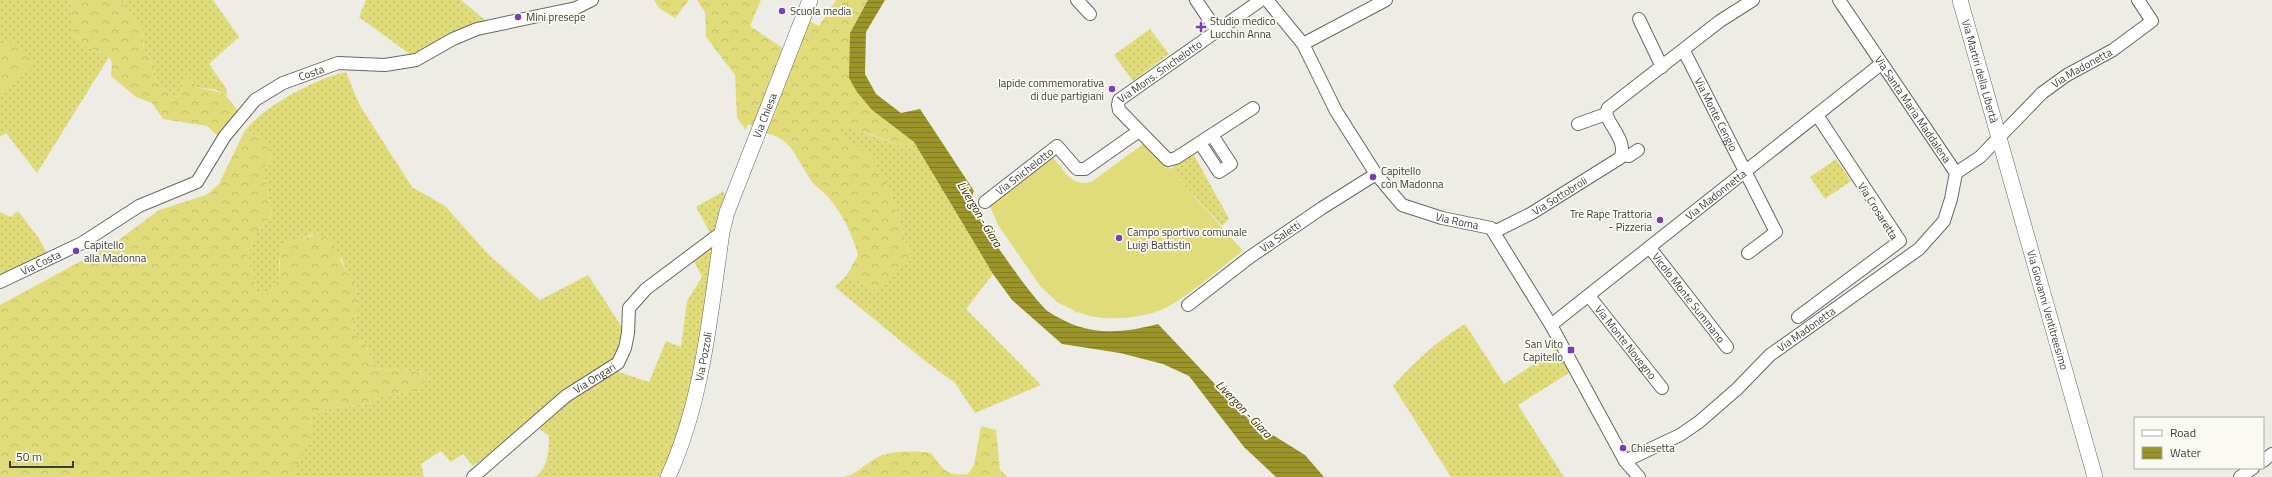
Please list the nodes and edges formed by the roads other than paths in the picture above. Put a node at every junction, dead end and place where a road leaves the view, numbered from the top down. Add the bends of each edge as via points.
1 (592, 0) edge
2 (810, 0) edge
3 (1077, 0) edge
4 (1196, 0) edge
5 (1261, 0) edge
6 (1267, 0) edge
7 (1386, 0) edge
8 (1753, 0) edge
9 (1839, 0) edge
10 (1960, 0) edge
11 (2138, 0) edge
12 (1090, 14) dead end
13 (1639, 19) dead end
14 (1217, 31) junction
15 (1303, 44) junction
16 (1684, 51) junction
17 (1881, 64) junction
18 (1662, 68) junction
19 (1253, 108) dead end
20 (1606, 114) junction
21 (1817, 115) junction
22 (1578, 124) dead end
23 (1139, 131) junction
24 (1212, 135) junction
25 (2000, 140) junction
26 (1200, 143) junction
27 (1638, 150) dead end
28 (1622, 155) junction
29 (1745, 172) junction
30 (1956, 173) junction
31 (1376, 174) junction
32 (985, 202) dead end
33 (1492, 230) junction
34 (722, 232) junction
35 (82, 242) joint
36 (1650, 248) junction
37 (1748, 253) dead end
38 (0, 282) edge
39 (1589, 296) junction
40 (1188, 305) dead end
41 (1798, 317) dead end
42 (1551, 326) junction
43 (1728, 347) dead end
44 (1662, 388) dead end
45 (2272, 454) edge
46 (2264, 460) edge
47 (1625, 461) junction
48 (2252, 469) edge
49 (473, 477) edge
50 (668, 477) edge
51 (1639, 477) edge
52 (2095, 477) edge
53 (2240, 477) edge

1 - 35 street, Costa via 576,8 478,29 453,39 416,60 385,65 338,63 283,83 255,100 225,136 197,182 139,206
2 - 34 main road, Via Chiesa via 746,159
3 - 12 street
4 - 14 street
5 - 14 street
6 - 15 street, Via Roma
7 - 15 street
8 - 16 street via 1720,21
9 - 17 street, Via Santa Maria Maddalena
10 - 25 main road, Via Martiri della Libertà
11 - 25 street, Via Madonetta via 2152,21 2113,50 2067,75 2042,93
13 - 18 street
14 - 23 street, Via Mons. Snichelotto via 1120,100 1120,110
15 - 31 street, Via Roma via 1336,111
16 - 18 street
16 - 29 street, Via Monte Cengio
17 - 21 street, Via Madonnetta
17 - 30 street, Via Santa Maria Maddalena
18 - 20 street via 1608,108
19 - 24 street, Via Mons. Snichelotto
20 - 22 street
20 - 28 street via 1623,146
21 - 29 street, Via Madonnetta
21 - 41 street, Via Crosaretta via 1900,241
23 - 26 street, Via Mons. Snichelotto via 1168,160
23 - 32 street, Via Snichelotto via 1085,169 1077,169 1057,146
24 - 26 street, Via Mons. Snichelotto
24 - 26 street via 1231,164 1219,172
25 - 30 street, Via Santa Maria Maddalena
25 - 52 main road, Via Giovanni Ventitreesimo
27 - 28 street, Via Sottobroli via 1629,156
28 - 33 street, Via Sottobroli via 1536,211
29 - 36 street, Via Madonnetta
29 - 37 street, Via Monte Cengio via 1776,232
30 - 47 street, Via Madonetta via 1944,221 1919,249 1770,355 1699,422 1680,435
31 - 33 street, Via Roma via 1402,205
31 - 40 street, Via Saletti via 1250,258
33 - 42 street
34 - 49 street, Via Ongari via 646,289 629,308 628,333 618,363 566,396
34 - 50 main road, Via Pozzoli via 703,367 684,436
35 - 38 street, Via Costa
36 - 39 street, Via Madonnetta
36 - 43 street, Vicolo Monte Summano
39 - 42 street, Via Madonnetta
39 - 44 street, Via Monte Novegno
42 - 47 street
45 - 46 street
47 - 51 street
48 - 53 street

